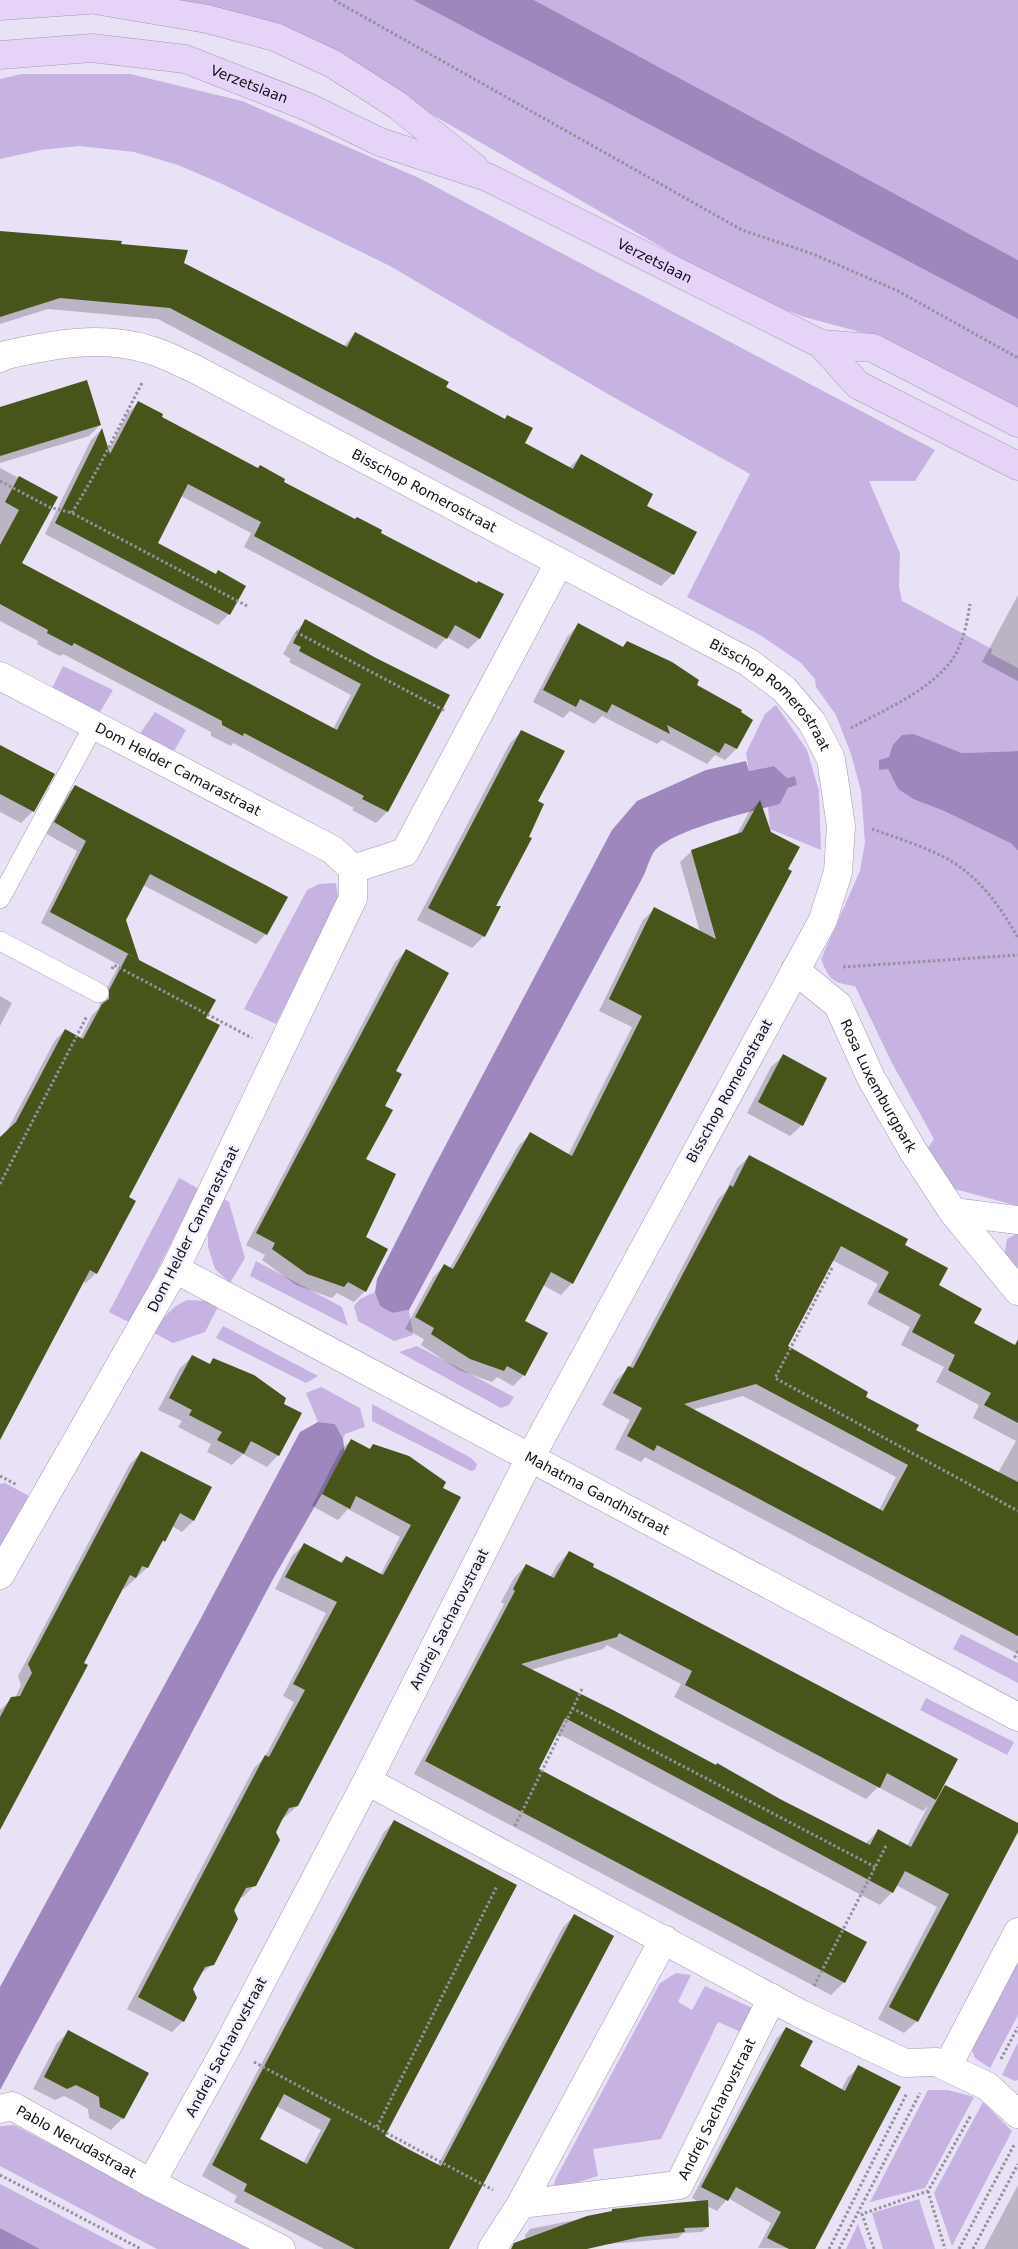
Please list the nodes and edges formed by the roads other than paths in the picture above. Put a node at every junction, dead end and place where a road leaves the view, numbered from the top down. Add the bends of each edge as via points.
1 (88, 0) edge
2 (95, 0) edge
3 (0, 6) edge
4 (0, 55) edge
5 (487, 177) junction
6 (821, 344) junction
7 (0, 358) edge
8 (1018, 423) edge
9 (1018, 466) edge
10 (559, 563) junction
11 (0, 676) edge
12 (94, 725) junction
13 (353, 869) junction
14 (0, 899) edge
15 (0, 940) edge
16 (795, 970) junction
17 (99, 993) road end
18 (953, 1212) junction
19 (1018, 1220) edge
20 (175, 1269) junction
21 (1018, 1292) edge
22 (530, 1458) junction
23 (0, 1575) edge
24 (1018, 1718) edge
25 (367, 1781) junction
26 (1018, 1932) edge
27 (664, 1939) junction
28 (772, 1998) junction
29 (935, 2063) junction
30 (0, 2109) edge
31 (1018, 2114) edge
32 (151, 2183) junction
33 (520, 2204) junction
34 (281, 2249) edge
35 (492, 2249) edge

1 - 3 main road
2 - 5 main road, Verzetslaan via 207,19 275,37 333,64 397,105
4 - 5 main road, Verzetslaan via 92,48 185,60 308,108 380,142
5 - 6 main road, Verzetslaan
6 - 8 main road, Verzetslaan via 873,348
6 - 9 main road, Verzetslaan via 858,385
7 - 10 street, Bisschop Romerostraat via 50,344 102,341 157,353 193,368
10 - 13 street via 405,852
10 - 16 street, Bisschop Romerostraat via 748,662 784,688 812,722 831,759 842,826 838,872 822,920
11 - 12 street, Dom Helder Camarastraat
12 - 13 street, Dom Helder Camarastraat via 333,850
12 - 14 lane
13 - 20 street, Dom Helder Camarastraat via 354,898
15 - 17 lane
16 - 18 street, Rosa Luxemburgpark via 838,1006 871,1078
16 - 22 street, Bisschop Romerostraat
18 - 19 street
18 - 21 street, Rosa Luxemburgpark
20 - 22 street, Mahatma Gandhistraat
20 - 23 street, Dom Helder Camarastraat
22 - 24 street, Mahatma Gandhistraat
22 - 25 street, Andrej Sacharovstraat
25 - 27 street
25 - 32 street, Andrej Sacharovstraat via 227,2047
26 - 29 street
27 - 28 street
27 - 33 street
28 - 29 street via 905,2063
28 - 33 street, Andrej Sacharovstraat via 679,2184
29 - 31 street via 987,2086
30 - 32 street, Pablo Nerudastraat via 12,2106
32 - 34 street
33 - 35 street

